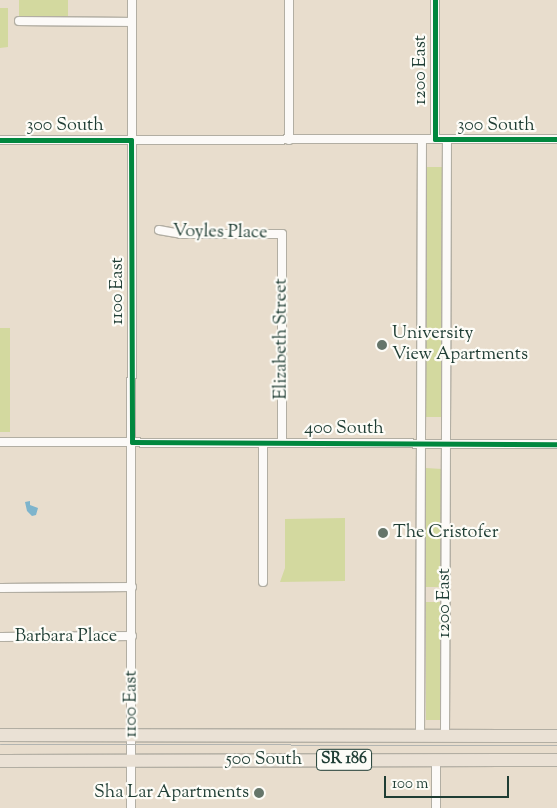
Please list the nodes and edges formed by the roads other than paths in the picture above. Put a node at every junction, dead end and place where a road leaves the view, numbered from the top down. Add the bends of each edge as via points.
1 (132, 0) edge
2 (289, 0) edge
3 (435, 0) edge
4 (19, 21) dead end
5 (132, 22) junction
6 (422, 139) junction
7 (435, 139) junction
8 (448, 139) junction
9 (557, 139) edge
10 (0, 140) edge
11 (131, 140) junction
12 (289, 140) junction
13 (159, 230) dead end
14 (282, 234) joint
15 (0, 442) edge
16 (132, 442) junction
17 (263, 442) junction
18 (282, 443) junction
19 (421, 443) junction
20 (446, 444) junction
21 (557, 444) edge
22 (263, 582) dead end
23 (132, 587) junction
24 (0, 588) edge
25 (0, 636) edge
26 (132, 636) junction
27 (0, 735) edge
28 (132, 735) junction
29 (420, 736) junction
30 (445, 736) junction
31 (557, 736) edge
32 (436, 759) junction
33 (132, 760) junction
34 (557, 760) edge
35 (0, 761) edge
36 (131, 808) edge
37 (436, 808) edge

1 - 5 street, 1100 East
2 - 12 street
3 - 7 street, 1200 East
4 - 5 street
5 - 11 street, 1100 East
6 - 7 street, 300 South
6 - 12 street, 300 South
6 - 19 street, 1200 East
7 - 8 street, 300 South
8 - 9 street, 300 South
8 - 20 street, 1200 East
10 - 11 street, 300 South
11 - 12 street, 300 South
11 - 16 street, 1100 East
13 - 14 street, Voyles Place via 182,234
14 - 18 street, Elizabeth Street
15 - 16 street, 400 South
16 - 17 street, 400 South
16 - 23 street, 1100 East
17 - 18 street, 400 South
17 - 22 street
18 - 19 street, 400 South
19 - 20 street, 400 South
19 - 29 street, 1200 East
20 - 21 street, 400 South
20 - 30 street, 1200 East
23 - 24 street
23 - 26 street, 1100 East
25 - 26 street, Barbara Place
26 - 28 street, 1100 East
27 - 28 main road, 500 South / SR 186
28 - 29 main road, 500 South / SR 186
28 - 33 street, 1100 East
29 - 30 main road, 500 South / SR 186
30 - 31 main road, 500 South / SR 186
32 - 33 main road, 500 South / SR 186
32 - 34 main road, 500 South / SR 186
32 - 37 street
33 - 35 main road, 500 South / SR 186
33 - 36 street, 1100 East

